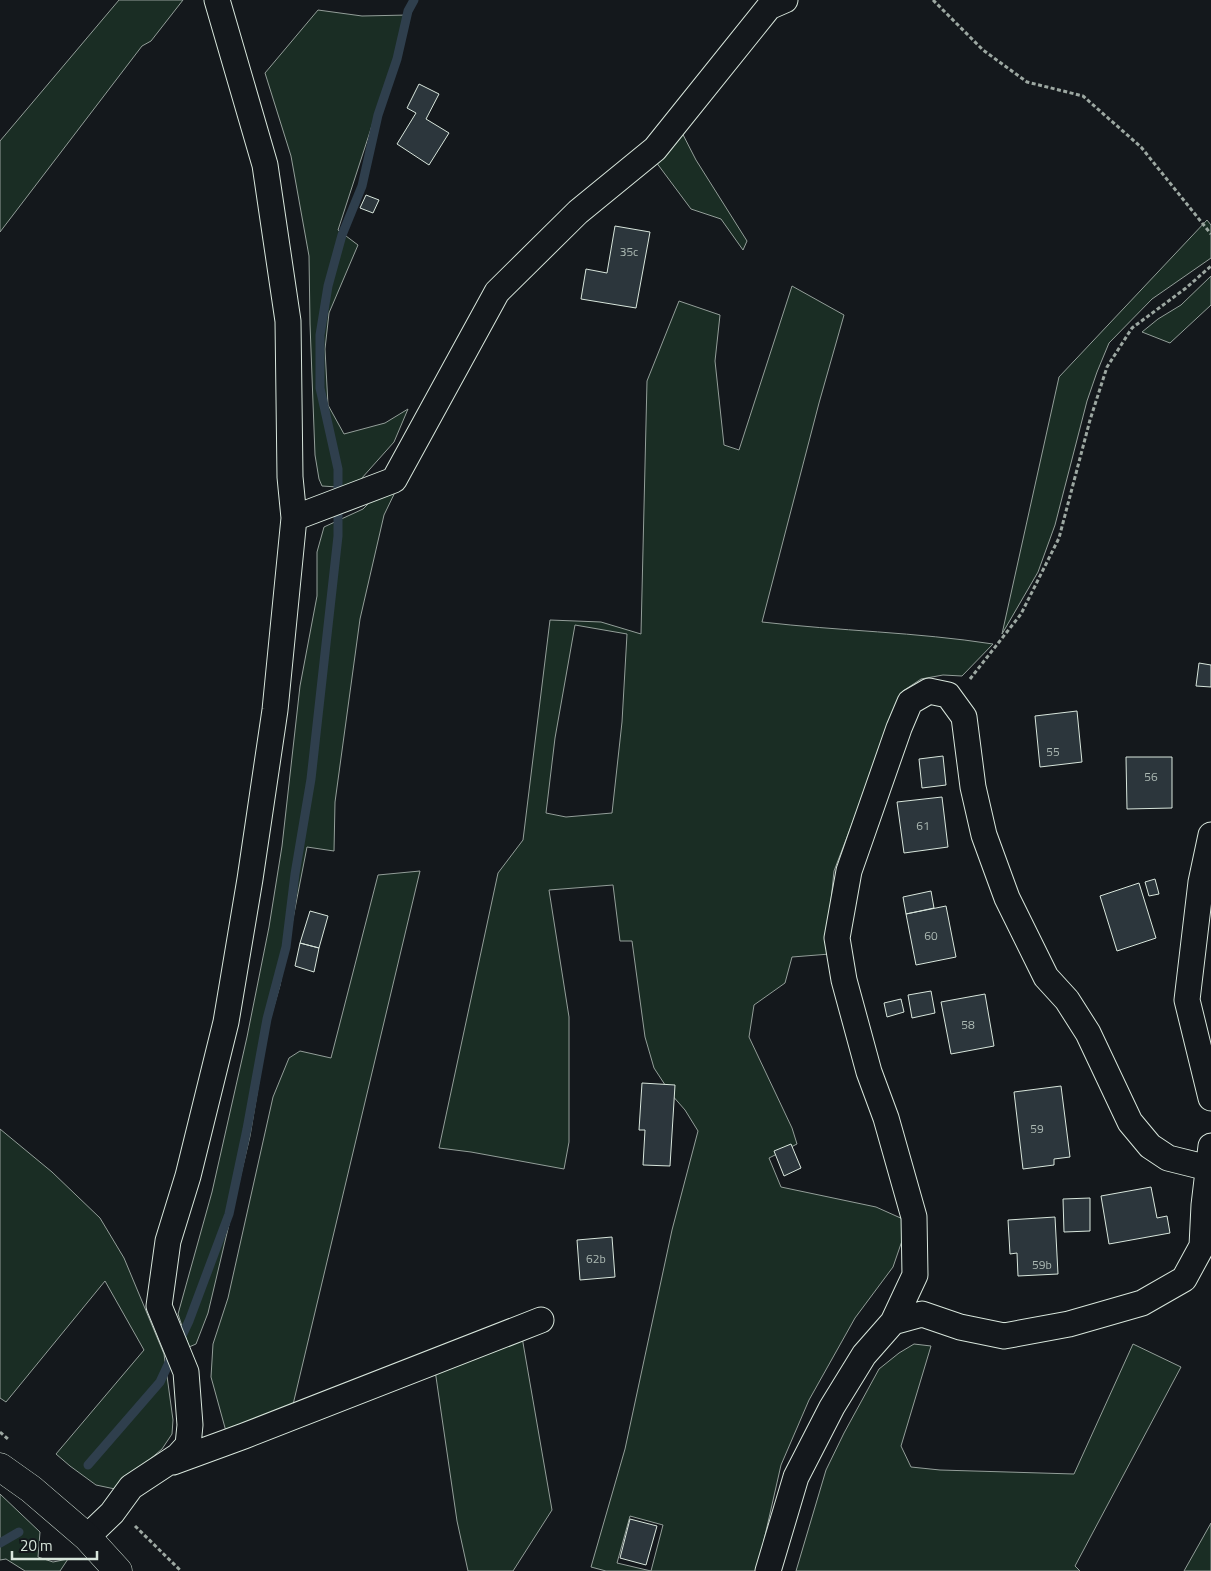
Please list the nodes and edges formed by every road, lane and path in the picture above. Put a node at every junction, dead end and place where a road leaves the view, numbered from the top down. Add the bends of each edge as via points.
1 (217, 0) edge
2 (786, 0) edge
3 (933, 0) edge
4 (1211, 234) edge
5 (1211, 266) edge
6 (294, 518) junction
7 (953, 701) junction
8 (1211, 835) edge
9 (1211, 1098) edge
10 (1210, 1157) edge
11 (541, 1320) dead end
12 (893, 1322) junction
13 (164, 1465) junction
14 (0, 1466) edge
15 (86, 1537) junction
16 (118, 1571) edge
17 (768, 1571) edge

1 - 6 street via 265,165 288,321 290,477
2 - 6 street via 769,7 655,149 578,212 497,292 394,480
3 - 4 path via 983,50 1027,82 1083,96 1142,148
5 - 7 path via 1132,328 1107,367 1059,538 1021,614
6 - 13 street via 275,710 226,1022 188,1176 168,1241 159,1306 186,1372 190,1425 188,1445
7 - 10 street via 964,716 973,787 984,835 1007,898 1046,977 1088,1033 1130,1122 1150,1146 1168,1158
7 - 12 street via 948,695 929,691 910,702 849,871 837,938 844,980 869,1072 886,1118 914,1217 915,1275
8 - 9 street via 1201,882 1187,1000
10 - 12 street via 1202,1246 1184,1279 1142,1303 1069,1324 1004,1336 960,1327 922,1314
11 - 13 street
12 - 17 street via 864,1355 796,1477
13 - 15 street via 131,1487 112,1513
14 - 15 street
15 - 16 street

